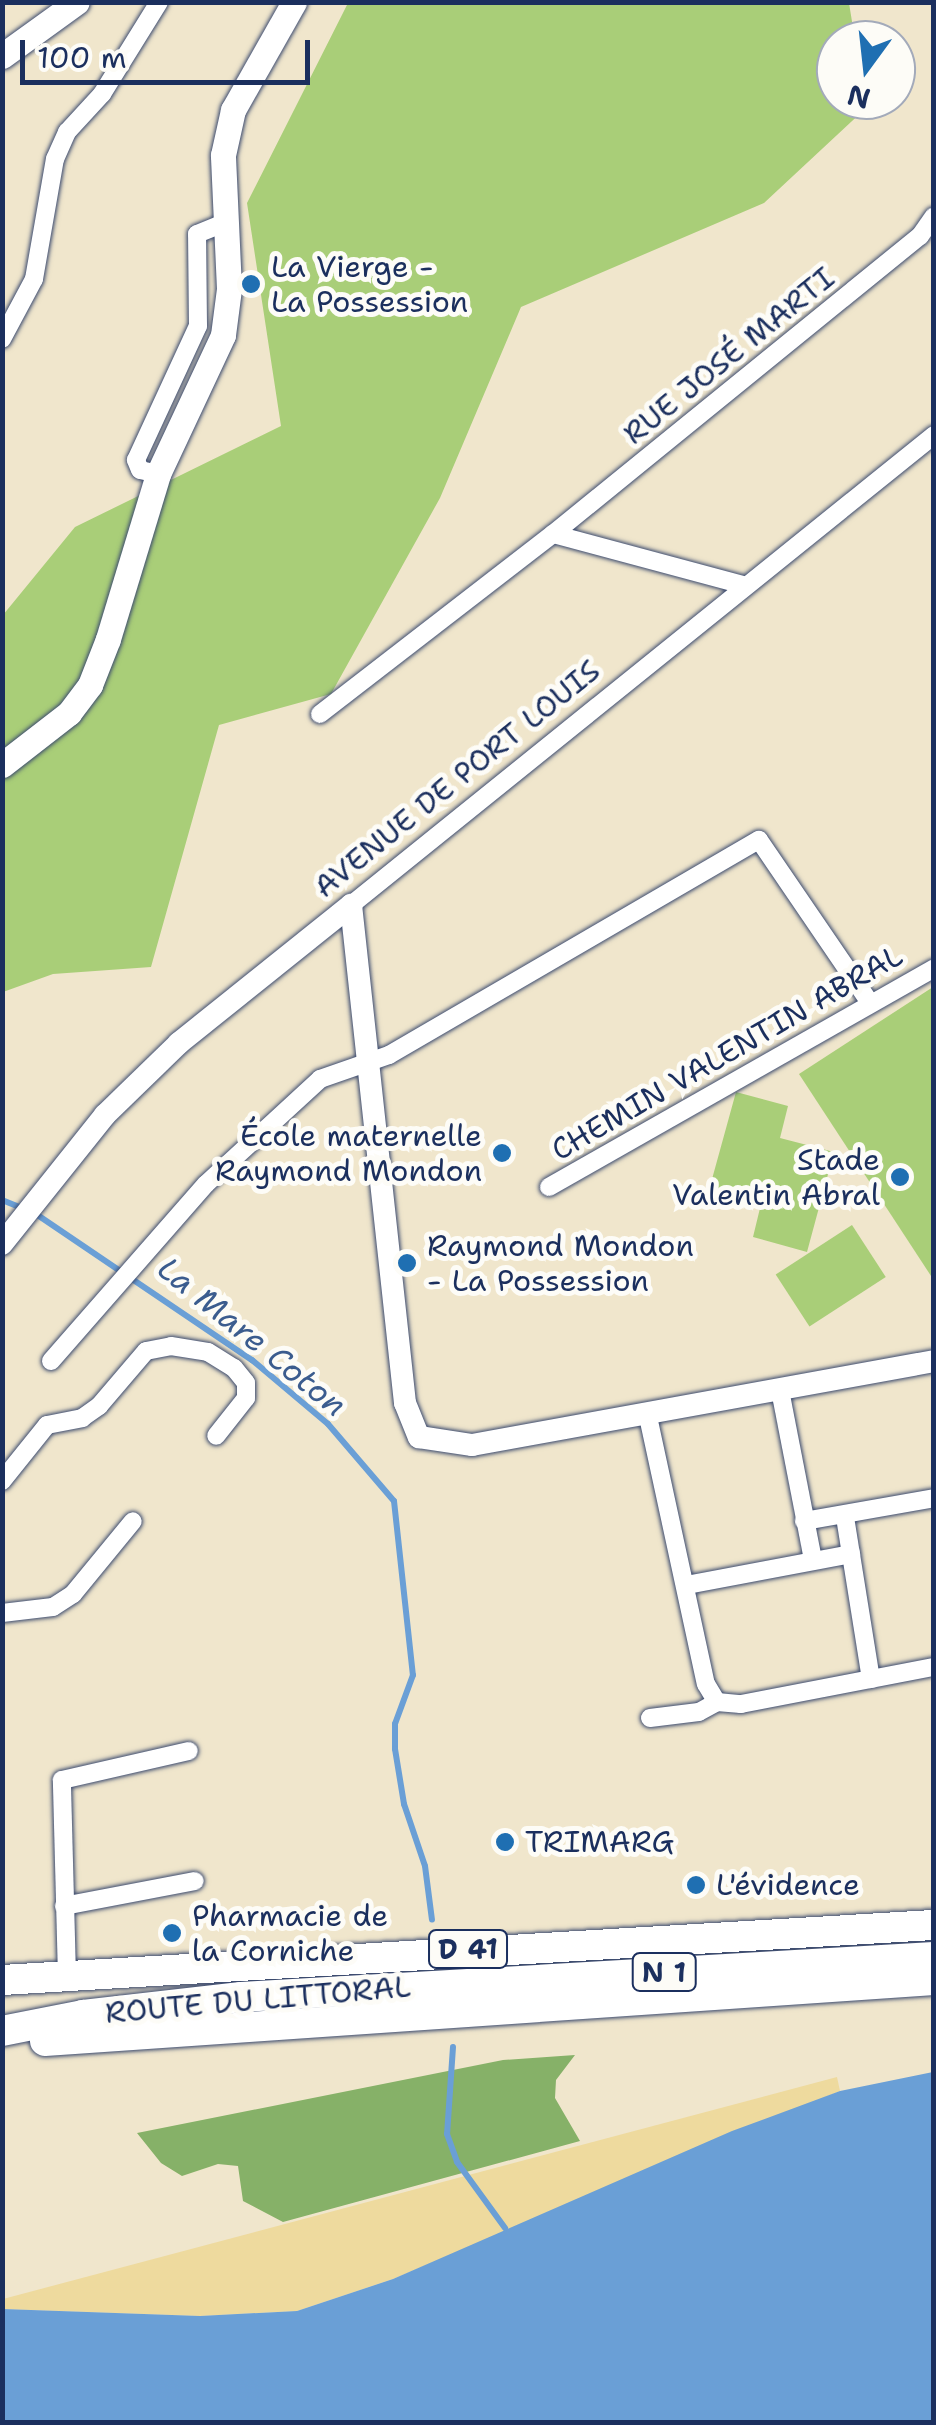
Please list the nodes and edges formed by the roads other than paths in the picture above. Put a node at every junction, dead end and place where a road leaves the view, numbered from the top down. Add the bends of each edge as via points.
1 (77, 2) edge
2 (159, 2) edge
3 (294, 2) edge
4 (2, 56) edge
5 (934, 216) edge
6 (2, 339) edge
7 (934, 435) edge
8 (553, 534) junction
9 (744, 585) junction
10 (320, 714) dead end
11 (2, 765) edge
12 (350, 905) junction
13 (934, 968) edge
14 (869, 1001) junction
15 (370, 1060) junction
16 (548, 1186) dead end
17 (2, 1244) edge
18 (51, 1361) dead end
19 (934, 1361) edge
20 (780, 1390) junction
21 (648, 1412) junction
22 (216, 1436) dead end
23 (2, 1480) edge
24 (934, 1498) edge
25 (845, 1517) junction
26 (804, 1521) junction
27 (133, 1522) dead end
28 (850, 1554) junction
29 (813, 1560) junction
30 (687, 1586) junction
31 (2, 1613) edge
32 (934, 1667) edge
33 (872, 1679) junction
34 (717, 1702) junction
35 (650, 1718) dead end
36 (189, 1751) dead end
37 (195, 1881) dead end
38 (64, 1906) junction
39 (934, 1925) edge
40 (934, 1958) edge
41 (67, 1976) junction
42 (2, 1980) edge
43 (934, 1980) edge
44 (82, 2015) junction
45 (2, 2020) edge
46 (2, 2031) edge
47 (2, 2046) edge

1 - 4 main road
2 - 6 street via 102,94 67,132 55,158 34,278
3 - 11 main road via 233,110 223,154 229,289 223,335 158,474 90,685 52,729
5 - 8 street, RUE JOSÉ MARTI via 920,236
7 - 9 street, AVENUE DE PORT LOUIS
8 - 9 street
8 - 10 street, RUE JOSÉ MARTI
9 - 12 street, AVENUE DE PORT LOUIS
12 - 15 street
12 - 17 street, AVENUE DE PORT LOUIS via 179,1044 105,1115
13 - 14 street, CHEMIN VALENTIN ABRAL
14 - 15 street via 759,840
14 - 16 street, CHEMIN VALENTIN ABRAL
15 - 18 street via 320,1079 287,1106 119,1277
15 - 21 street via 411,1427 429,1441 472,1445
19 - 20 street
20 - 21 street
20 - 26 street
21 - 30 street
22 - 23 street via 246,1398 246,1383 234,1368 208,1352 171,1346 146,1351 99,1406 82,1418 47,1425
24 - 25 street
25 - 26 street
25 - 28 street
26 - 29 street
27 - 31 street via 73,1594 53,1607
28 - 29 street
28 - 33 street
29 - 30 street
30 - 34 street via 706,1684
32 - 33 street
33 - 34 street via 741,1704
34 - 35 street via 699,1712
36 - 38 street via 62,1780
37 - 38 street
38 - 41 street
39 - 41 main road, D 41
40 - 44 main road, ROUTE DU LITTORAL / N 1 via 394,1987
41 - 42 main road, D 41
43 - 47 main road, ROUTE DU LITTORAL / N 1 via 245,2022
44 - 45 main road
44 - 46 main road, ROUTE DU LITTORAL / N 1

